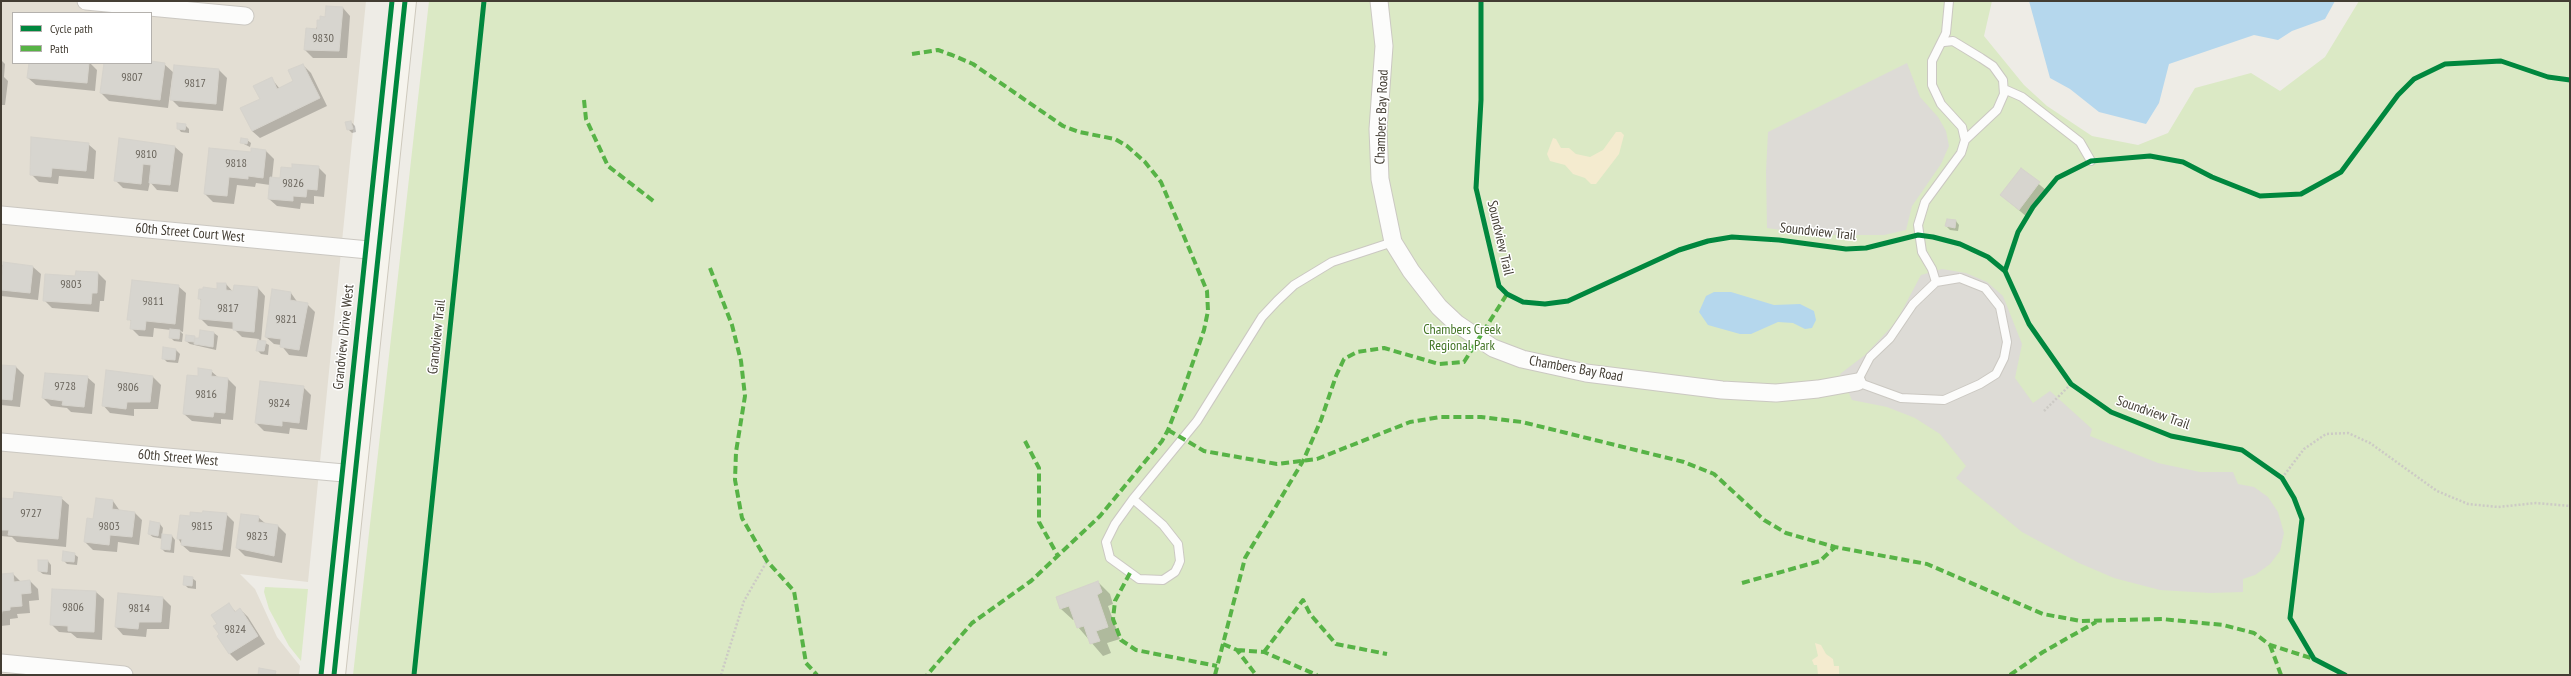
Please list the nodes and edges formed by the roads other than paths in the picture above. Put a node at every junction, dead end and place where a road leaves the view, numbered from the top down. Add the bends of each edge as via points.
1 (86, 1) edge
2 (392, 1) edge
3 (406, 1) edge
4 (1379, 1) edge
5 (1949, 1) edge
6 (244, 16) dead end
7 (1944, 42) junction
8 (2004, 89) junction
9 (1966, 140) junction
10 (2091, 161) dead end
11 (1, 215) edge
12 (1393, 242) junction
13 (372, 250) junction
14 (1936, 282) junction
15 (1857, 382) junction
16 (1, 442) edge
17 (349, 474) junction
18 (1133, 499) junction
19 (1, 662) edge
20 (124, 675) edge
21 (321, 675) edge
22 (334, 675) edge

1 - 6 street
2 - 13 street, Grandview Drive West
3 - 13 street, Grandview Drive West
4 - 12 street, Chambers Bay Road via 1384,46 1378,129 1380,178
5 - 7 lane
7 - 8 lane via 1953,41 1994,66 2003,80
7 - 9 lane via 1932,61 1932,85 1941,104 1962,127
8 - 9 lane via 1997,110
8 - 10 lane via 2022,97 2080,142
9 - 14 lane via 1961,154 1925,202 1918,225 1922,252
11 - 13 street, 60th Street Court West
12 - 15 street, Chambers Bay Road via 1411,271 1439,307 1456,323 1493,348 1522,359 1586,373 1749,392 1776,393
12 - 18 lane via 1332,262 1294,285 1277,300 1262,317 1197,421
13 - 17 street, Grandview Drive West
14 - 15 lane via 1913,304 1890,338 1870,357
14 - 15 lane via 1960,278 1985,288 2000,307 2007,342 2004,358 1996,374 1944,400 1901,398
16 - 17 street, 60th Street West
17 - 21 street, Grandview Drive West
17 - 22 street, Grandview Drive West
18 - 18 lane via 1108,536 1107,551 1110,558 1139,579 1163,580 1175,572 1178,566 1178,544 1163,525
19 - 20 street

